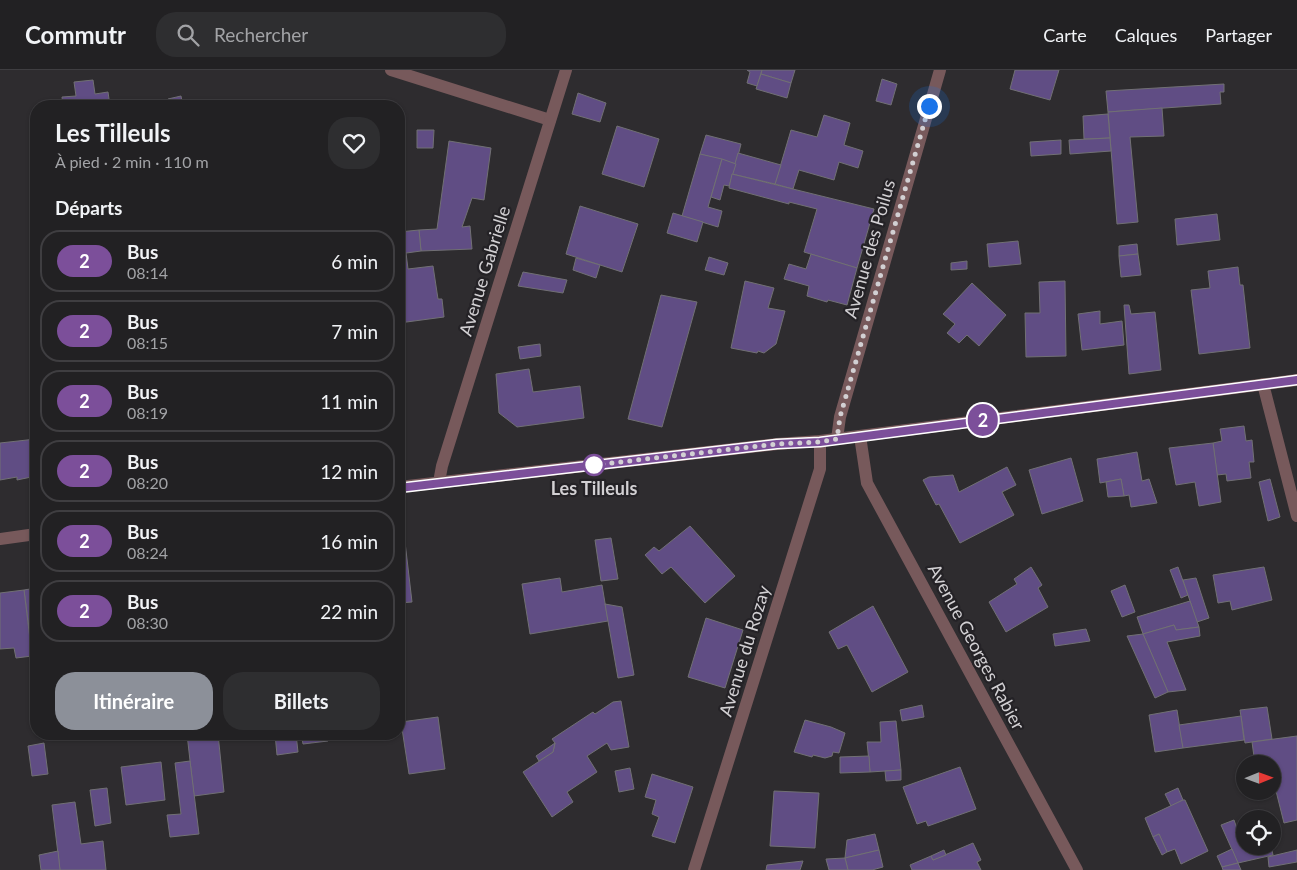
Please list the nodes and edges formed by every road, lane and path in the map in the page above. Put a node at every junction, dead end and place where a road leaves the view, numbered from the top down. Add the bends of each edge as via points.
1 (390, 70) edge
2 (566, 70) edge
3 (940, 70) edge
4 (550, 120) junction
5 (1297, 380) edge
6 (1263, 384) junction
7 (860, 436) junction
8 (837, 439) junction
9 (820, 442) junction
10 (439, 482) junction
11 (405, 487) edge
12 (1297, 516) edge
13 (30, 535) edge
14 (0, 539) edge
15 (694, 870) edge
16 (1077, 870) edge

1 - 4 street
2 - 4 street, Avenue Gabrielle
3 - 8 street, Avenue des Poilus via 840,417
4 - 10 street, Avenue Gabrielle
5 - 6 street
6 - 7 street
6 - 12 street
7 - 8 street
7 - 16 street, Avenue Georges Rabier via 867,483
8 - 9 street
9 - 10 street via 777,444
9 - 15 street, Avenue du Rozay via 820,469
10 - 11 street
13 - 14 street

